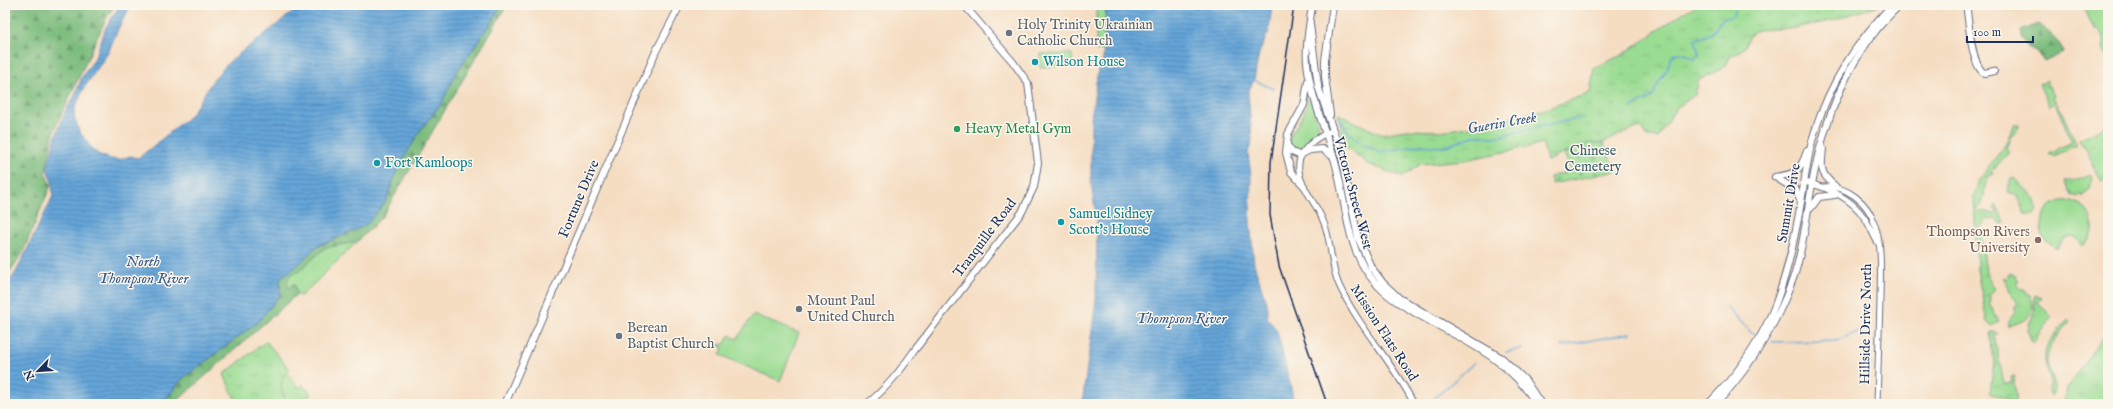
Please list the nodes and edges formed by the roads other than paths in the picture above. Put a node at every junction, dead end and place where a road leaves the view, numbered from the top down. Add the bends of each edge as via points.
1 (680, 5) edge
2 (964, 5) edge
3 (1312, 5) edge
4 (1333, 5) edge
5 (1892, 5) edge
6 (1900, 5) edge
7 (1968, 5) edge
8 (1310, 23) junction
9 (1994, 71) dead end
10 (1308, 74) junction
11 (1333, 130) junction
12 (1815, 130) junction
13 (1325, 134) junction
14 (1824, 136) junction
15 (1286, 143) junction
16 (1302, 155) junction
17 (1334, 159) junction
18 (1804, 182) junction
19 (1812, 184) junction
20 (1304, 186) junction
21 (1835, 186) junction
22 (1823, 187) junction
23 (1835, 195) junction
24 (1801, 204) junction
25 (1808, 212) junction
26 (1878, 244) junction
27 (505, 404) edge
28 (867, 404) edge
29 (1414, 404) edge
30 (1536, 404) edge
31 (1541, 404) edge
32 (1708, 404) edge
33 (1716, 404) edge
34 (1877, 404) edge

1 - 27 main road, Fortune Drive via 653,57
2 - 28 main road, Tranquille Road via 1028,83 1037,152 1034,187 1022,212 899,373
3 - 8 main road, Victoria Street West
4 - 11 main road via 1327,38 1325,76
5 - 12 main road, Summit Drive via 1870,29 1838,76
6 - 14 main road, Summit Drive via 1878,28 1845,79
7 - 9 main road via 1976,62 1980,71 1984,73
8 - 10 main road, Victoria Street West via 1306,46
8 - 11 main road, Victoria Street West via 1316,76
10 - 13 main road, Victoria Street West
10 - 15 main road via 1304,105
11 - 13 street
11 - 31 main road, Victoria Street West via 1346,174 1358,238 1366,258 1378,276 1399,298 1502,358 1525,380
12 - 18 main road, Summit Drive
12 - 24 main road via 1798,170 1775,178 1796,190
13 - 16 street via 1314,139
13 - 17 main road, Victoria Street West
14 - 19 main road, Summit Drive
14 - 21 main road via 1822,170 1824,177
15 - 16 main road via 1292,152
15 - 20 main road via 1289,167
16 - 17 main road via 1310,150 1322,149
16 - 20 street, Mission Flats Road via 1299,173
17 - 30 main road, Victoria Street West via 1351,241 1372,279 1396,301 1498,362 1515,376
18 - 19 street, Hillside Drive North
18 - 24 main road, Summit Drive
19 - 22 street, Hillside Drive North
19 - 25 main road, Summit Drive
20 - 29 street, Mission Flats Road via 1320,210 1326,226 1332,266 1339,285 1357,317 1403,382
21 - 22 street, Hillside Drive North
21 - 26 street, Hillside Drive North via 1849,192 1865,206 1875,225
22 - 23 street, Hillside Drive North
23 - 25 main road via 1819,197
23 - 26 street, Hillside Drive North via 1847,200 1859,210
24 - 32 main road, Summit Drive via 1788,270 1770,320 1746,360
25 - 33 main road, Summit Drive via 1795,272 1775,323 1750,364
26 - 34 street, Hillside Drive North via 1880,271

